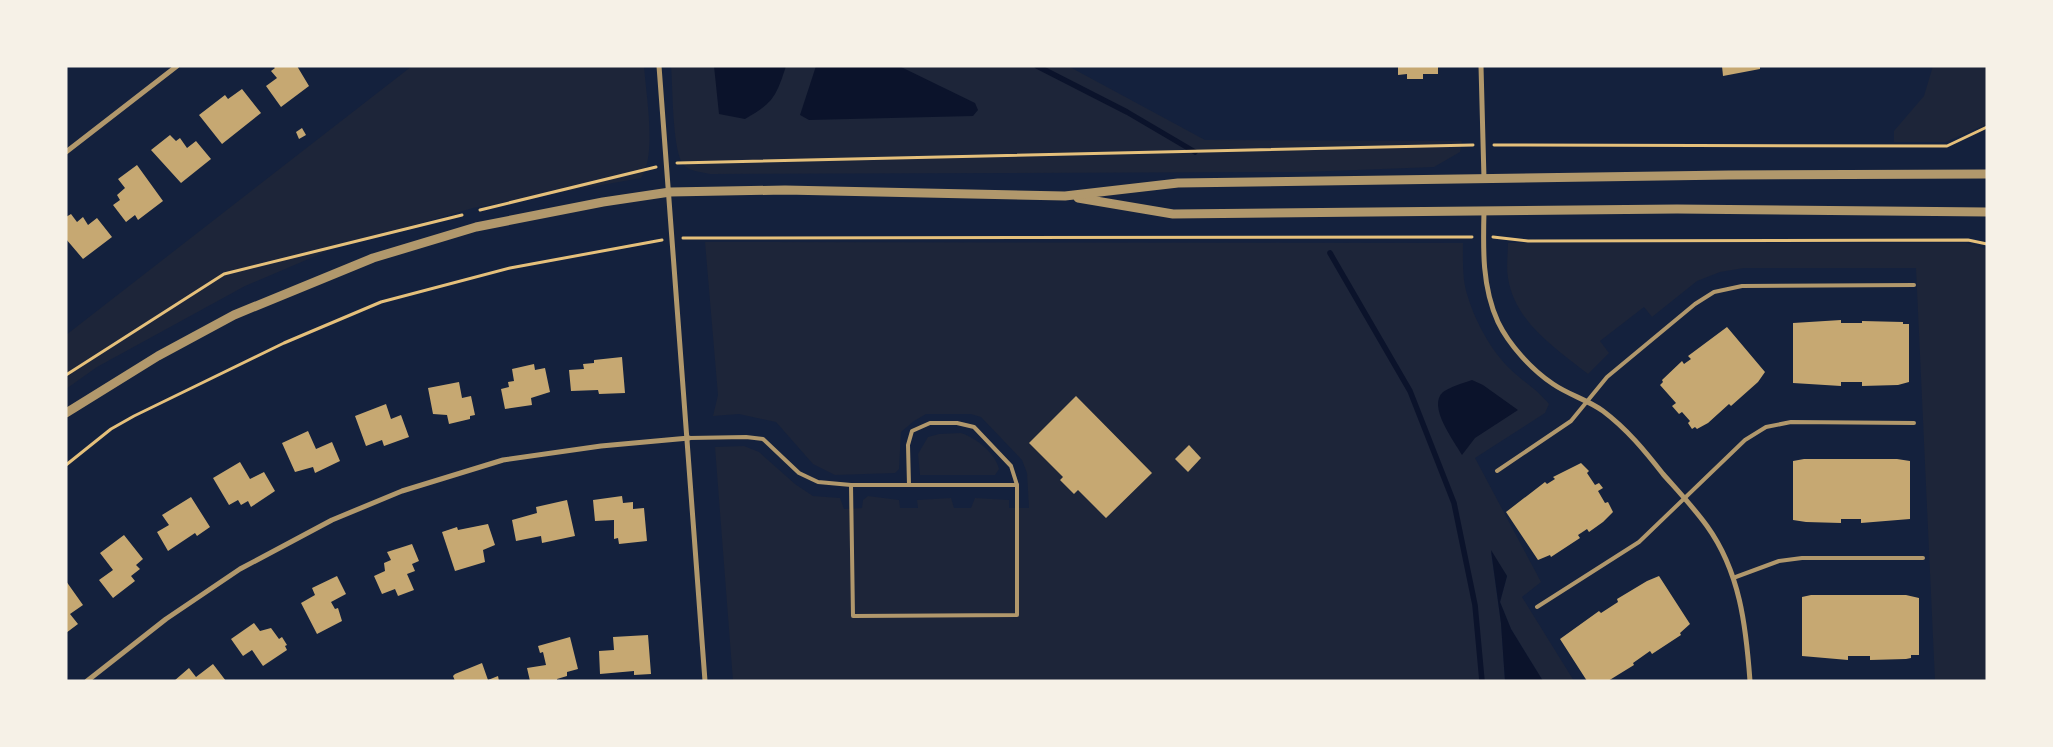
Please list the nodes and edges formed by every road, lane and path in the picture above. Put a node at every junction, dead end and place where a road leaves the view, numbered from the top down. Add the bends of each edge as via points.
1 (177, 66) edge
2 (659, 66) edge
3 (1481, 66) edge
4 (1987, 127) edge
5 (1503, 145) dead end
6 (66, 152) edge
7 (1987, 174) edge
8 (1484, 179) junction
9 (670, 192) junction
10 (1065, 196) junction
11 (1484, 211) junction
12 (1987, 212) edge
13 (1484, 236) junction
14 (674, 239) junction
15 (1987, 244) edge
16 (1914, 286) dead end
17 (1586, 401) junction
18 (66, 413) edge
19 (1914, 423) dead end
20 (688, 438) junction
21 (66, 465) edge
22 (1497, 471) dead end
23 (851, 485) junction
24 (909, 485) junction
25 (1017, 485) junction
26 (1685, 500) junction
27 (1923, 558) dead end
28 (1733, 578) junction
29 (1537, 608) dead end
30 (87, 681) edge
31 (706, 681) edge
32 (1750, 681) edge

1 - 6 street
2 - 9 street
3 - 8 street
4 - 5 path via 1947,146
7 - 8 street
8 - 10 street via 1178,183
9 - 10 street via 785,190
9 - 14 street
9 - 18 street via 476,227 373,258 226,319 158,356
10 - 11 street via 1173,214
11 - 12 street
11 - 13 street
13 - 14 path
13 - 15 path via 1528,240 1968,240
13 - 17 street via 1487,290 1498,323 1521,355 1553,384
14 - 20 street
14 - 21 path via 510,268 380,302 284,343 134,416 111,429
16 - 17 lane via 1742,286 1714,292 1607,377
17 - 22 lane via 1571,421
17 - 26 street via 1629,433
19 - 26 lane via 1791,422 1766,427 1745,440
20 - 23 lane via 764,439 799,472 818,482
20 - 30 street via 503,460 402,491 332,520 240,569 166,619
20 - 31 street
23 - 24 lane
23 - 25 lane via 853,616 1017,615
24 - 25 lane
24 - 25 lane via 908,445 912,431 930,423 957,423 974,427 1005,459 1011,466
26 - 28 street via 1708,526
26 - 29 lane via 1639,542
27 - 28 lane via 1802,558 1779,561
28 - 32 street via 1747,634

